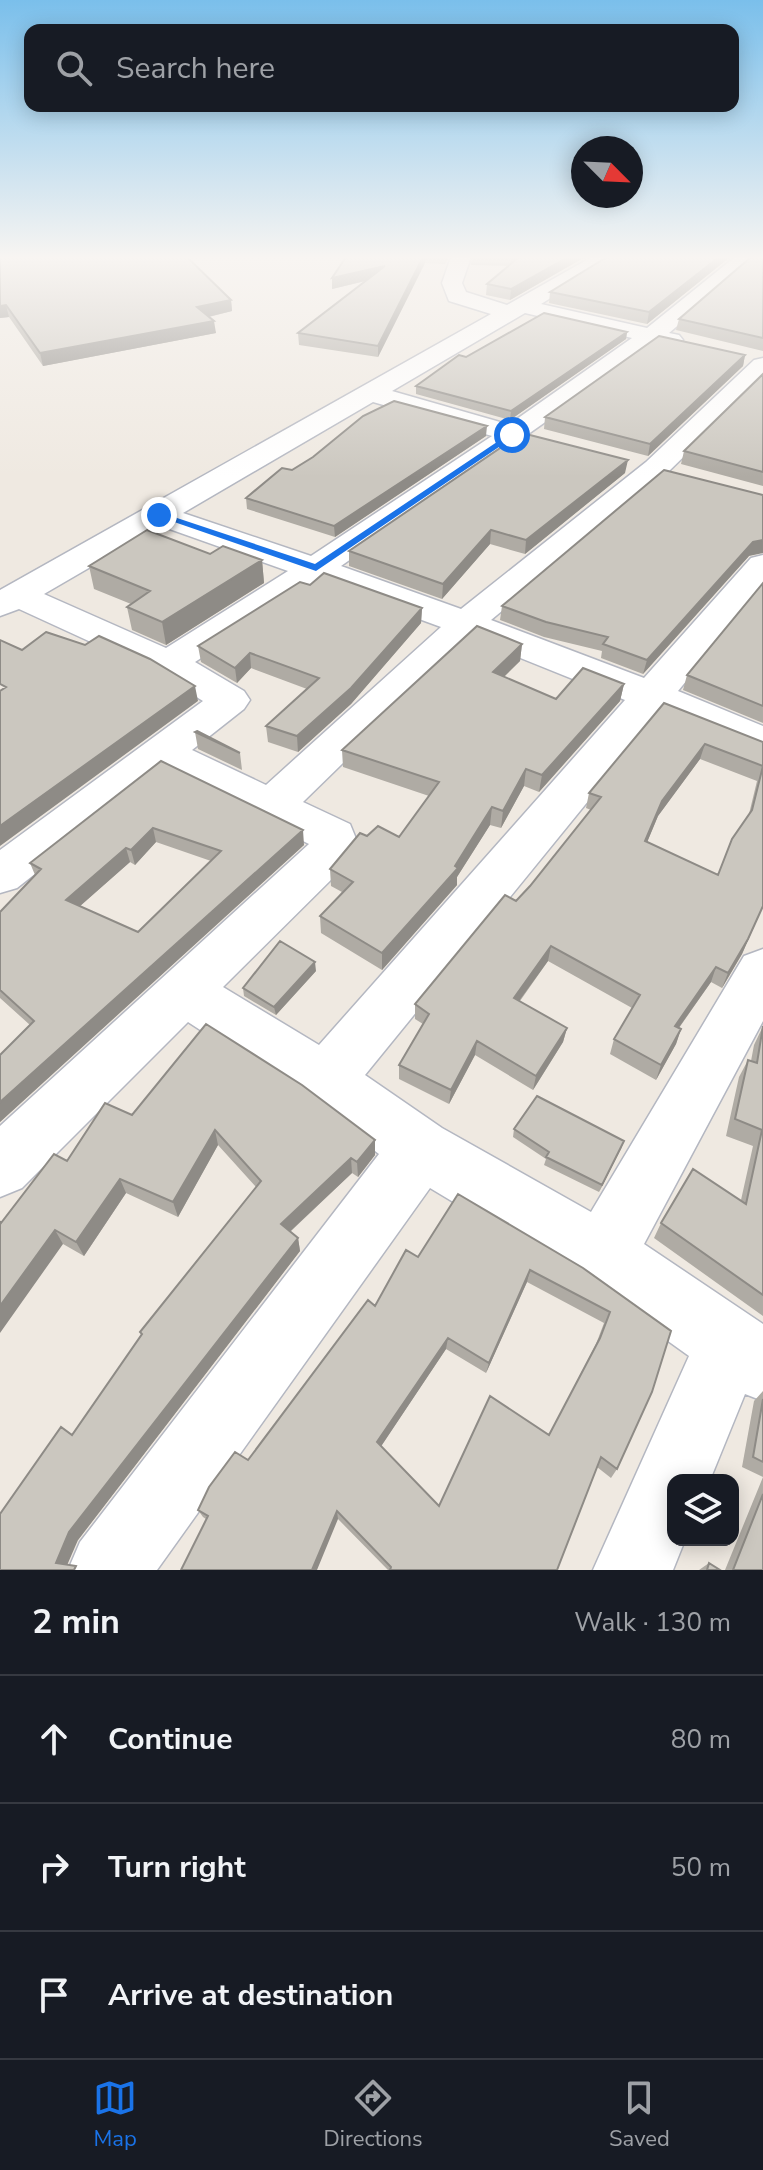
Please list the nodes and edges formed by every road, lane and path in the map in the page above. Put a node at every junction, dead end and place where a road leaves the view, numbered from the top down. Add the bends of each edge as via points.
1 (480, 330) edge
2 (621, 330) edge
3 (658, 330) edge
4 (651, 336) junction
5 (693, 345) edge
6 (754, 360) edge
7 (370, 393) junction
8 (526, 438) junction
9 (159, 515) junction
10 (763, 565) edge
11 (316, 568) junction
12 (8, 600) edge
13 (466, 623) junction
14 (168, 663) junction
15 (652, 694) junction
16 (763, 742) edge
17 (162, 753) junction
18 (272, 805) junction
19 (0, 875) edge
20 (763, 971) edge
21 (184, 991) junction
22 (325, 1080) junction
23 (421, 1149) junction
24 (0, 1167) edge
25 (603, 1255) junction
26 (746, 1356) edge
27 (108, 1570) edge
28 (633, 1570) edge

1 - 7 street
2 - 4 street
3 - 4 street
4 - 5 street
4 - 8 street
6 - 13 street via 656,469
7 - 8 street
7 - 9 street
8 - 11 street
9 - 11 street
9 - 12 street
10 - 15 street
11 - 13 street
11 - 14 street
12 - 14 street
13 - 15 street
13 - 18 street
14 - 17 street via 230,700
15 - 16 street
15 - 22 street
17 - 18 street
17 - 19 street
18 - 21 street via 334,836 336,846
20 - 25 street
21 - 22 street
21 - 24 street
22 - 23 street
23 - 25 street
23 - 27 street
25 - 26 street
26 - 28 street

